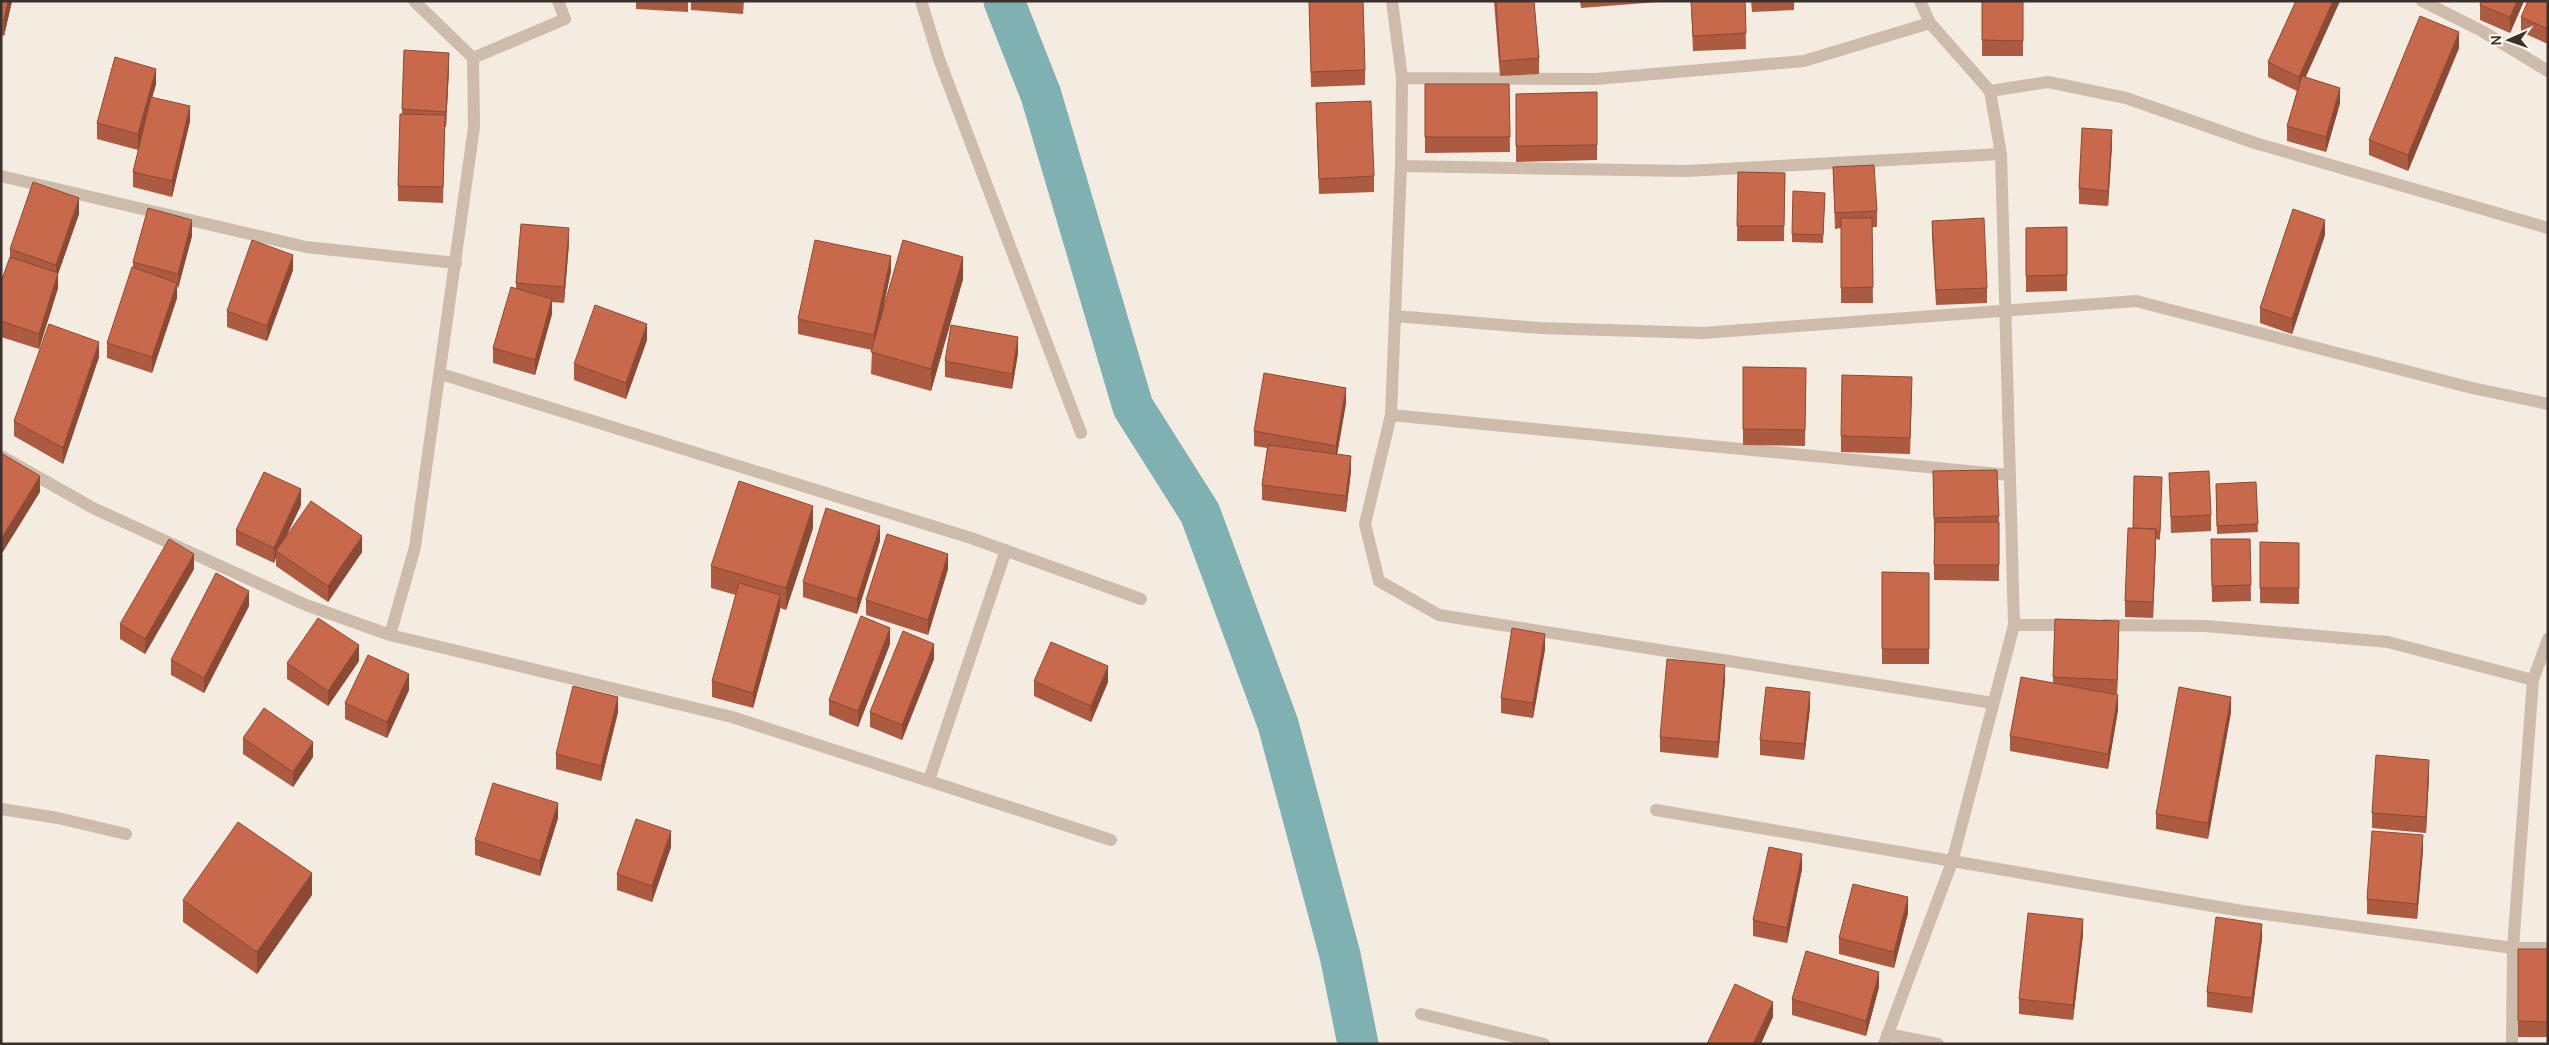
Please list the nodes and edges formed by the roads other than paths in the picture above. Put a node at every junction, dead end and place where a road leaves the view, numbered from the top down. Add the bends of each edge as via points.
1 (414, 1) edge
2 (558, 1) edge
3 (920, 1) edge
4 (1392, 1) edge
5 (1920, 1) edge
6 (2422, 1) edge
7 (1930, 23) junction
8 (473, 58) junction
9 (2548, 71) edge
10 (1402, 78) junction
11 (1990, 91) junction
12 (2001, 154) junction
13 (1401, 166) junction
14 (1, 176) edge
15 (2548, 228) edge
16 (456, 263) junction
17 (2005, 312) junction
18 (1395, 316) junction
19 (441, 374) junction
20 (2548, 404) edge
21 (1391, 415) junction
22 (1081, 433) dead end
23 (1, 456) edge
24 (2009, 475) junction
25 (1006, 550) junction
26 (1141, 598) dead end
27 (2014, 625) junction
28 (390, 635) junction
29 (2548, 639) edge
30 (2533, 680) junction
31 (1993, 703) junction
32 (929, 780) junction
33 (1, 809) edge
34 (1656, 810) dead end
35 (126, 834) dead end
36 (1111, 840) dead end
37 (1952, 862) junction
38 (2513, 948) junction
39 (2548, 948) edge
40 (1421, 1014) dead end
41 (1885, 1039) edge
42 (1544, 1044) edge
43 (1938, 1044) edge
44 (2512, 1044) edge

1 - 8 street
2 - 8 street via 565,19
3 - 22 street
4 - 10 street
5 - 7 street
6 - 9 street via 2482,31
7 - 10 street via 1804,61 1596,79
7 - 11 street
8 - 16 street via 474,127
10 - 13 street
11 - 12 street
11 - 15 street via 2048,82 2126,98 2255,143
12 - 13 street via 1686,172
12 - 17 street
13 - 18 street
14 - 16 street via 306,247
16 - 19 street
17 - 18 street via 1703,333 1539,328
17 - 20 street via 2136,301 2472,388
17 - 24 street
18 - 21 street
19 - 25 street
19 - 28 street via 415,547
21 - 24 street
21 - 31 street via 1365,524 1379,581 1439,615
23 - 28 street via 102,512 306,605
24 - 27 street
25 - 26 street
25 - 32 street
27 - 30 street via 2206,626 2388,642
27 - 31 street
28 - 32 street via 732,717
29 - 30 street
30 - 38 street
31 - 37 street
32 - 36 street
33 - 35 street
34 - 37 street
37 - 38 street via 2242,911
37 - 41 street
38 - 39 street
38 - 44 street
40 - 42 street
41 - 43 street

